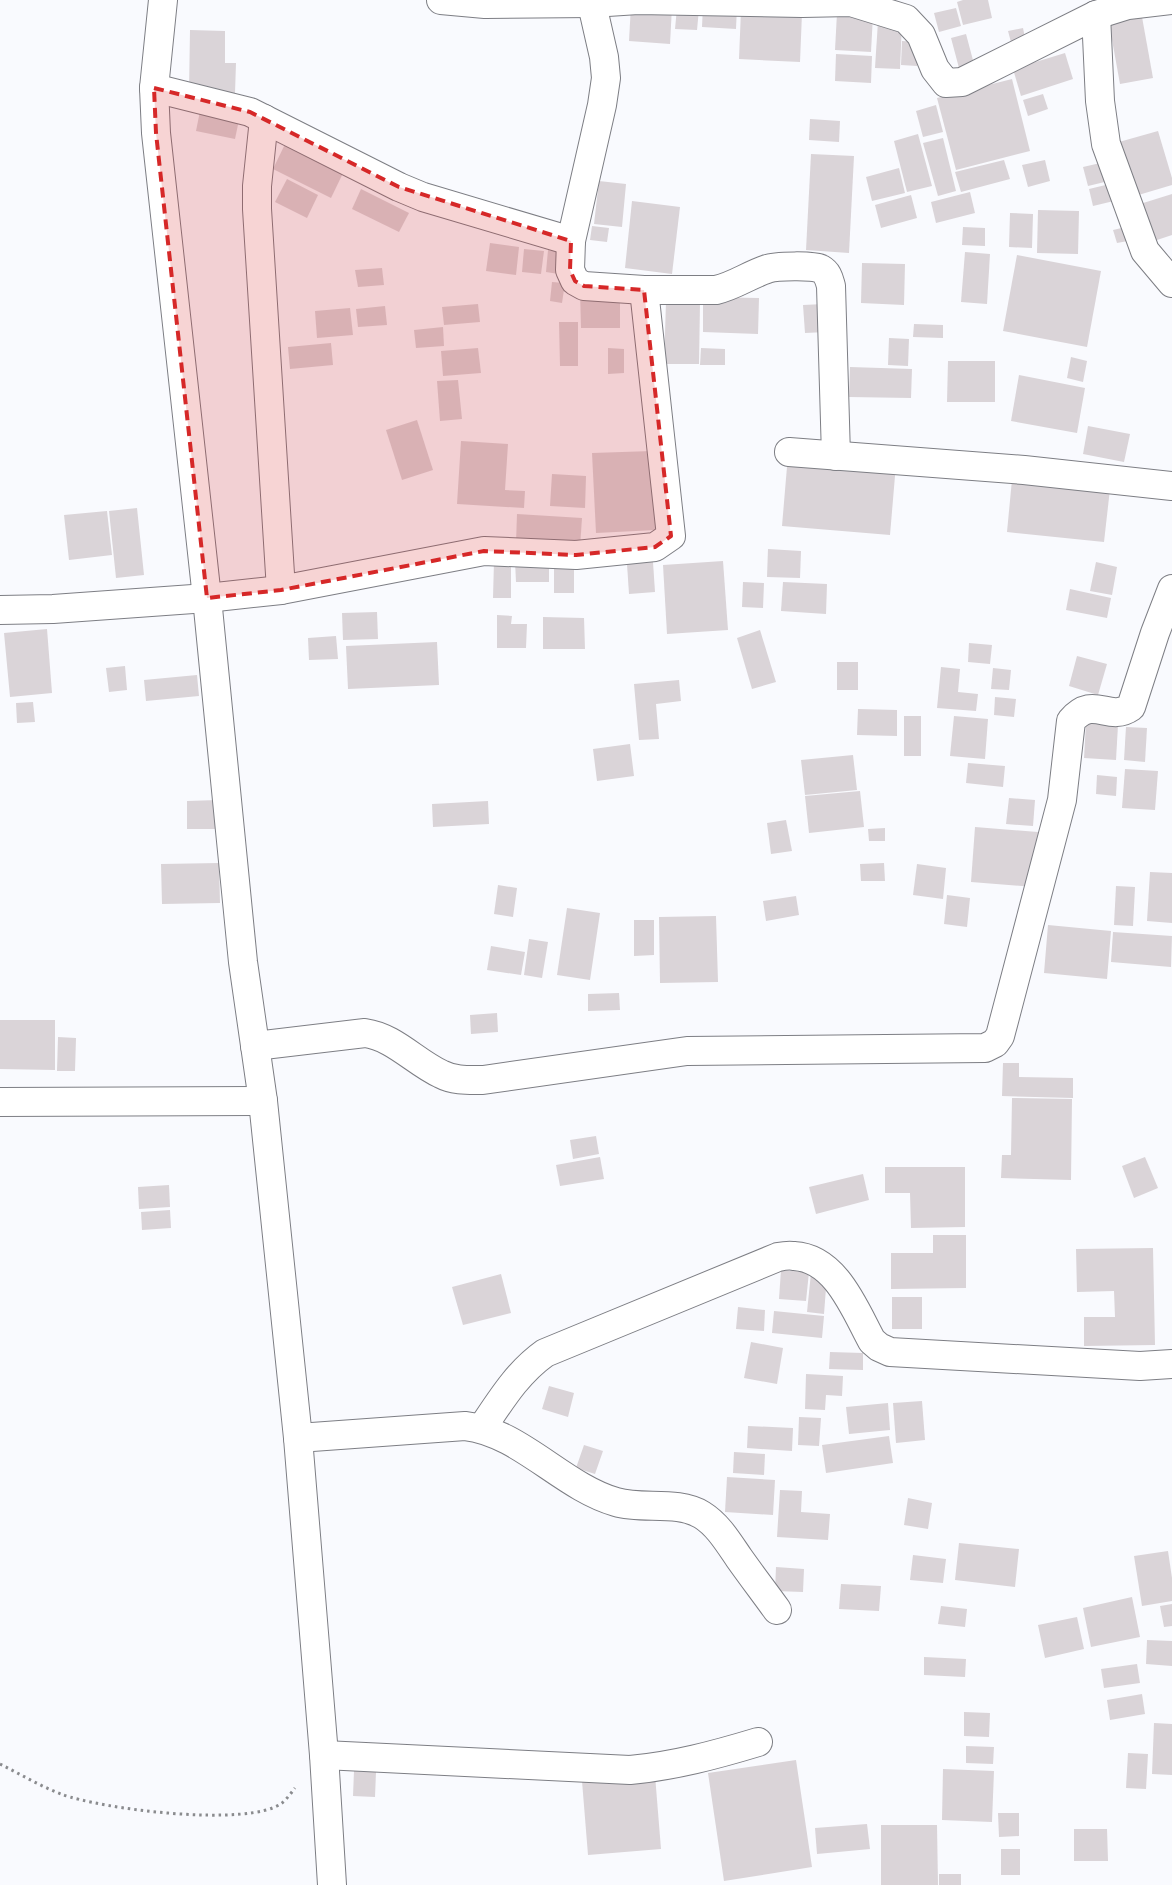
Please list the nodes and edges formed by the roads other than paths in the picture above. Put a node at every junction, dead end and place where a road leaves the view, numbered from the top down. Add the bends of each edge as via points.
1 (163, 0) edge
2 (441, 0) edge
3 (1172, 0) edge
4 (592, 1) edge
5 (1096, 15) junction
6 (154, 88) junction
7 (264, 119) junction
8 (571, 241) junction
9 (1172, 283) edge
10 (644, 290) junction
11 (789, 452) dead end
12 (836, 456) junction
13 (1172, 486) edge
14 (1172, 589) edge
15 (281, 590) junction
16 (207, 598) junction
17 (0, 610) edge
18 (255, 1046) junction
19 (263, 1101) junction
20 (0, 1102) edge
21 (1172, 1364) edge
22 (482, 1428) junction
23 (298, 1438) junction
24 (777, 1610) dead end
25 (758, 1742) dead end
26 (324, 1755) junction
27 (332, 1885) edge

1 - 6 street
2 - 4 street via 485,4
3 - 5 street via 1128,5
4 - 5 street via 850,2 906,19 921,35 935,69 946,83 962,82
4 - 8 street via 606,78
5 - 9 street via 1100,101 1106,144 1145,251
6 - 7 street via 236,107
6 - 16 street via 156,133
7 - 8 street via 399,188
7 - 15 street via 257,209
8 - 10 street via 570,270 575,281 584,286
10 - 12 street via 716,290 776,267 819,268 827,273 831,286
10 - 15 street via 671,536 656,547 576,554 484,551
11 - 12 street
12 - 13 street via 1024,470
14 - 18 street via 1130,707 1119,712 1085,708 1072,721 1062,800 1000,1036 985,1048 687,1051 483,1080 463,1080 441,1074 373,1034
15 - 16 street
16 - 17 street
16 - 18 street via 243,962
18 - 19 street
19 - 20 street
19 - 23 street
21 - 22 street via 1140,1366 890,1352 872,1341 840,1284 826,1270 810,1260 795,1256 778,1257 545,1353 518,1376
22 - 23 street via 465,1426
22 - 24 street via 617,1503 684,1509 701,1514 716,1525
23 - 26 street
25 - 26 street via 696,1760 630,1770
26 - 27 street

